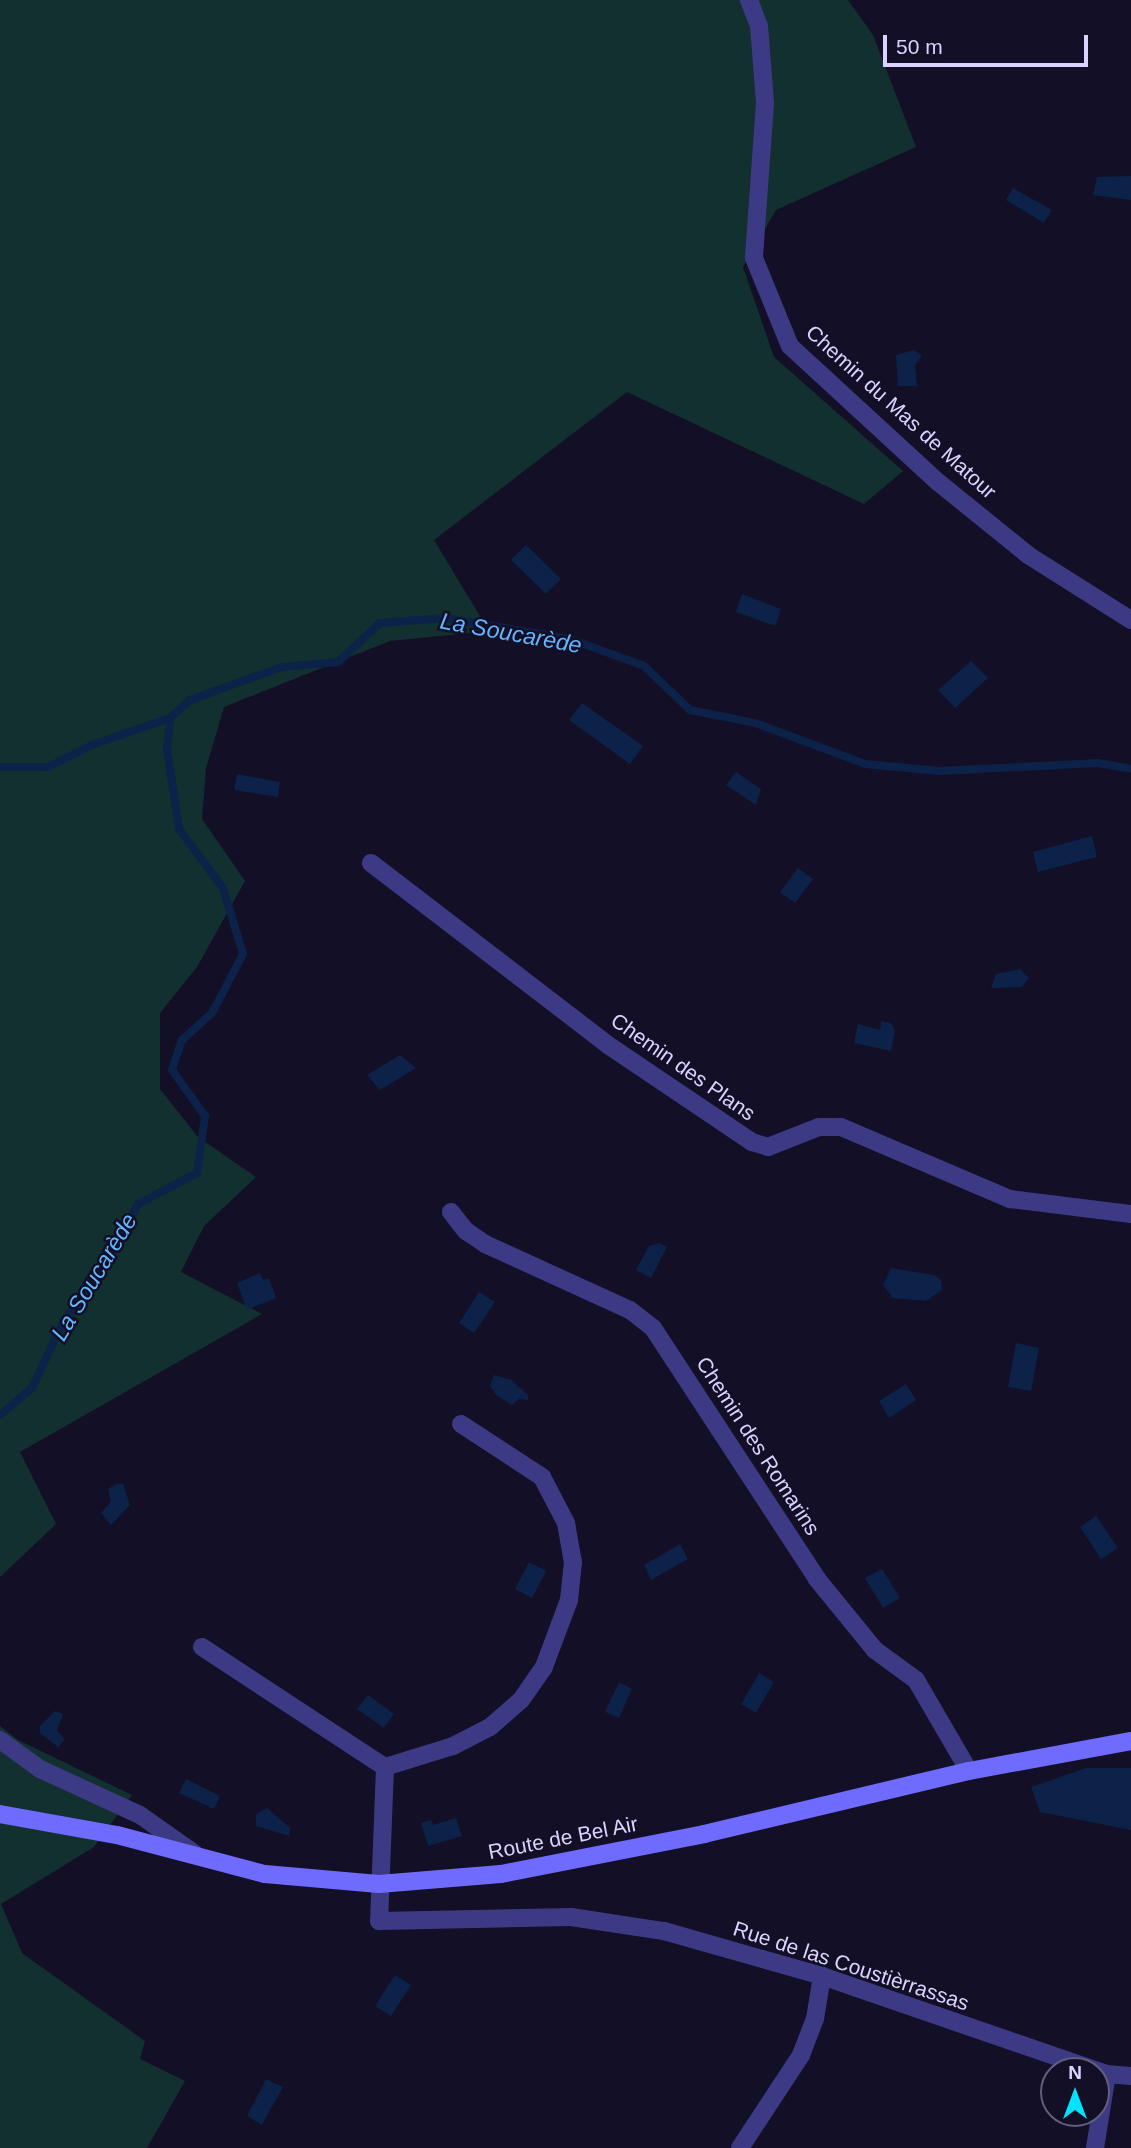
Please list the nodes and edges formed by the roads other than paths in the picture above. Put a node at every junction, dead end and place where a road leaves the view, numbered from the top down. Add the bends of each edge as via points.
1 (749, 0) edge
2 (1131, 620) edge
3 (371, 863) dead end
4 (452, 1212) dead end
5 (1131, 1214) edge
6 (461, 1424) dead end
7 (202, 1647) dead end
8 (0, 1740) edge
9 (1131, 1741) edge
10 (385, 1767) junction
11 (969, 1771) junction
12 (0, 1814) edge
13 (197, 1855) junction
14 (379, 1884) junction
15 (822, 1976) junction
16 (1058, 2057) edge
17 (1110, 2074) edge
18 (1131, 2077) edge
19 (1098, 2127) edge
20 (740, 2148) edge
21 (1095, 2148) edge

1 - 2 street, Chemin du Mas de Matour via 759,26 765,103 754,258 790,346 939,482 1028,555
3 - 5 street, Chemin des Plans via 608,1045 752,1142 768,1147 819,1127 841,1127 1010,1199
4 - 11 street, Chemin des Romarins via 466,1231 485,1244 630,1310 653,1328 817,1579 875,1650 916,1680
6 - 10 street via 542,1477 566,1523 573,1562 569,1600 544,1667 521,1700 490,1727 453,1746
7 - 10 street
8 - 13 street via 40,1769 140,1815
9 - 11 street, Route de Bel Air
10 - 14 street
11 - 14 street, Route de Bel Air via 704,1834 501,1874
12 - 13 street, Route de Bel Air
13 - 14 street, Route de Bel Air via 265,1874
14 - 15 street, Rue de las Coustièrrassas via 379,1921 571,1917 664,1931
15 - 16 street, Rue de las Coustièrrassas
15 - 20 street via 815,2019 801,2055
17 - 18 street, Rue de las Coustièrrassas
19 - 21 street

